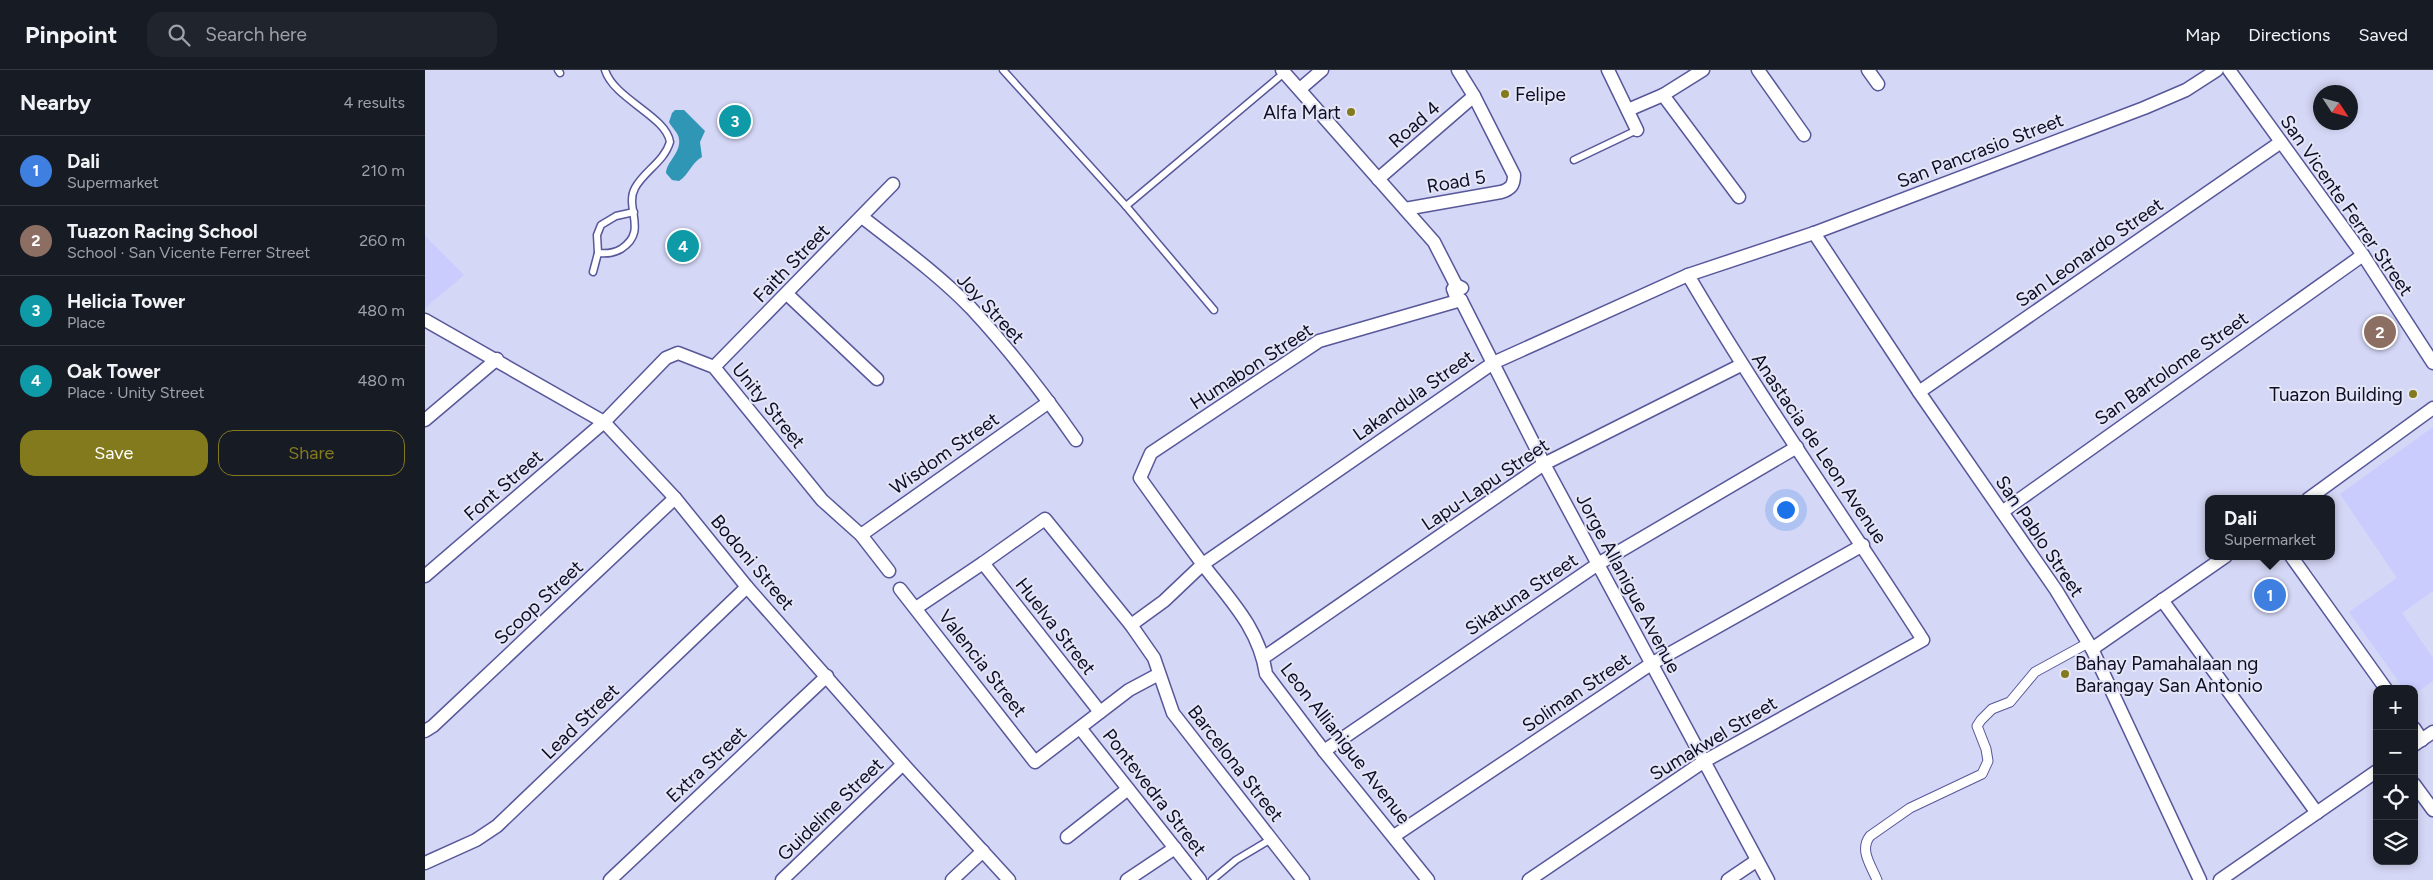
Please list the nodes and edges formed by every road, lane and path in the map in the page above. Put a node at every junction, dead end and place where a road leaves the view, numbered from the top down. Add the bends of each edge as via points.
1 (605, 70) edge
2 (1003, 70) edge
3 (1322, 70) edge
4 (1458, 70) edge
5 (1608, 70) edge
6 (1701, 70) edge
7 (1758, 70) edge
8 (1868, 70) edge
9 (2217, 70) edge
10 (2229, 70) edge
11 (1283, 71) edge
12 (1878, 84) dead end
13 (1300, 89) junction
14 (1663, 94) junction
15 (1474, 96) junction
16 (1628, 110) junction
17 (1637, 130) joint
18 (1804, 136) dead end
19 (2281, 142) junction
20 (1574, 160) dead end
21 (1378, 179) junction
22 (893, 184) dead end
23 (1739, 197) dead end
24 (1126, 206) junction
25 (1405, 209) junction
26 (634, 212) junction
27 (862, 217) junction
28 (1814, 233) junction
29 (598, 253) junction
30 (1751, 254) joint
31 (2363, 255) junction
32 (593, 272) dead end
33 (1688, 275) junction
34 (1459, 292) junction
35 (787, 294) junction
36 (1214, 310) dead end
37 (425, 320) edge
38 (497, 359) junction
39 (1493, 363) junction
40 (2433, 363) edge
41 (1741, 365) junction
42 (714, 368) junction
43 (877, 379) dead end
44 (1919, 392) junction
45 (1049, 402) junction
46 (2433, 408) edge
47 (425, 420) edge
48 (604, 422) junction
49 (1076, 440) dead end
50 (1797, 447) junction
51 (1544, 464) junction
52 (1140, 478) joint
53 (2313, 495) edge
54 (675, 498) junction
55 (2002, 512) junction
56 (861, 535) junction
57 (1863, 545) junction
58 (2220, 560) edge
59 (2294, 560) edge
60 (983, 563) junction
61 (1203, 564) junction
62 (1598, 564) junction
63 (889, 571) dead end
64 (425, 576) edge
65 (747, 587) junction
66 (900, 589) dead end
67 (2161, 600) junction
68 (916, 608) junction
69 (1131, 625) junction
70 (1923, 640) joint
71 (2090, 646) junction
72 (1263, 658) junction
73 (1651, 664) junction
74 (1159, 674) junction
75 (827, 676) junction
76 (2383, 685) edge
77 (1100, 712) junction
78 (1080, 728) junction
79 (425, 731) edge
80 (1324, 751) junction
81 (1703, 762) junction
82 (903, 764) junction
83 (2373, 774) edge
84 (1128, 789) junction
85 (2418, 789) edge
86 (2433, 810) edge
87 (2317, 813) junction
88 (1394, 836) junction
89 (1067, 837) dead end
90 (1271, 839) junction
91 (1175, 848) junction
92 (983, 851) junction
93 (1756, 861) junction
94 (425, 863) edge
95 (610, 880) edge
96 (782, 880) edge
97 (951, 880) edge
98 (1009, 880) edge
99 (1127, 880) edge
100 (1200, 880) edge
101 (1212, 880) edge
102 (1303, 880) edge
103 (1428, 880) edge
104 (1529, 880) edge
105 (1728, 880) edge
106 (1768, 880) edge
107 (1877, 880) edge
108 (2200, 880) edge
109 (2220, 880) edge

1 - 26 lane via 610,83 662,127 669,137 663,157 635,188
2 - 24 lane
3 - 13 street
4 - 15 street
5 - 16 street
6 - 14 street
7 - 18 street
8 - 12 street
9 - 28 street, San Pancrasio Street via 2186,90 2144,108
10 - 19 street, San Vicente Ferrer Street
11 - 13 street, Jorge Allanigue Avenue
11 - 24 lane
13 - 21 street, Jorge Allanigue Avenue
14 - 16 street
14 - 23 street
15 - 21 street, Road 4
15 - 25 street, Road 5 via 1514,175 1512,186 1501,192
16 - 17 street
17 - 20 lane
19 - 31 street, San Vicente Ferrer Street
19 - 44 street, San Leonardo Street
21 - 25 street, Jorge Allanigue Avenue
22 - 27 street, Faith Street
24 - 36 lane
25 - 34 street, Jorge Allanigue Avenue via 1434,242
26 - 29 lane via 617,216 601,225 597,235
26 - 29 lane via 635,229 629,242 612,253
27 - 35 street, Faith Street
27 - 45 street, Joy Street via 924,265 971,308
28 - 30 street, San Pancrasio Street
28 - 44 street, San Pablo Street
29 - 32 lane
30 - 33 street, Lakandula Street
31 - 40 street, San Vicente Ferrer Street
31 - 55 street, San Bartolome Street
33 - 39 street, Lakandula Street
33 - 41 street, Anastacia de Leon Avenue
34 - 39 street, Jorge Allanigue Avenue
34 - 52 street, Humabon Street via 1319,341 1151,453
35 - 42 street, Faith Street
35 - 43 street
37 - 38 street, Bodoni Street
38 - 47 street
38 - 48 street, Bodoni Street
39 - 51 street, Jorge Allanigue Avenue
39 - 61 street, Lakandula Street
41 - 50 street, Anastacia de Leon Avenue
41 - 51 street, Lapu-Lapu Street
42 - 48 street, Unity Street via 685,354 673,354
42 - 56 street, Unity Street via 822,500
44 - 55 street, San Pablo Street
45 - 49 street, Joy Street
45 - 56 street, Wisdom Street
46 - 53 street
48 - 54 street, Bodoni Street
48 - 64 street, Font Street
50 - 57 street, Anastacia de Leon Avenue
50 - 62 street, Sikatuna Street
51 - 62 street, Jorge Allanigue Avenue
51 - 72 street, Lapu-Lapu Street
52 - 61 street, Leon Allianigue Avenue
54 - 65 street, Bodoni Street
54 - 79 street, Scoop Street
55 - 71 street, San Pablo Street
56 - 63 street, Unity Street
57 - 70 street, Anastacia de Leon Avenue
57 - 73 street, Soliman Street
58 - 67 street
59 - 76 street
60 - 68 street
60 - 69 street, Barcelona Street via 1045,518
60 - 77 street, Huelva Street
61 - 69 street, Lakandula Street via 1164,601
61 - 72 street, Leon Allianigue Avenue via 1243,614
62 - 73 street, Jorge Allanigue Avenue
62 - 80 street, Sikatuna Street
65 - 75 street, Bodoni Street
65 - 94 street, Lead Street via 497,826 476,840
66 - 68 street, Valencia Street
67 - 71 street
67 - 87 street
68 - 78 street, Valencia Street via 1035,762
69 - 74 street, Barcelona Street via 1154,658
70 - 81 street, Sumakwel Street
71 - 107 street via 2035,672 2010,702 1992,710 1981,720 1977,726 1988,761 1982,774 1910,808 1870,836 1864,849
71 - 108 street, San Pablo Street
72 - 80 street, Leon Allianigue Avenue via 1266,674
73 - 81 street, Jorge Allanigue Avenue
73 - 88 street, Soliman Street
74 - 77 street via 1129,690
74 - 90 street, Barcelona Street via 1173,713
75 - 82 street, Bodoni Street
75 - 95 street, Extra Street
77 - 78 street
78 - 84 street, Pontevedra Street
80 - 88 street, Leon Allianigue Avenue
81 - 93 street, Jorge Allanigue Avenue
81 - 104 street, Sumakwel Street
82 - 92 street, Bodoni Street
82 - 96 street, Guideline Street
83 - 87 street
84 - 89 street
84 - 91 street, Pontevedra Street
85 - 86 street
87 - 109 street
88 - 103 street, Leon Allianigue Avenue
90 - 101 lane via 1236,860
90 - 102 street, Barcelona Street
91 - 99 street
91 - 100 street, Pontevedra Street
92 - 97 street
92 - 98 street, Bodoni Street
93 - 105 street
93 - 106 street, Jorge Allanigue Avenue

